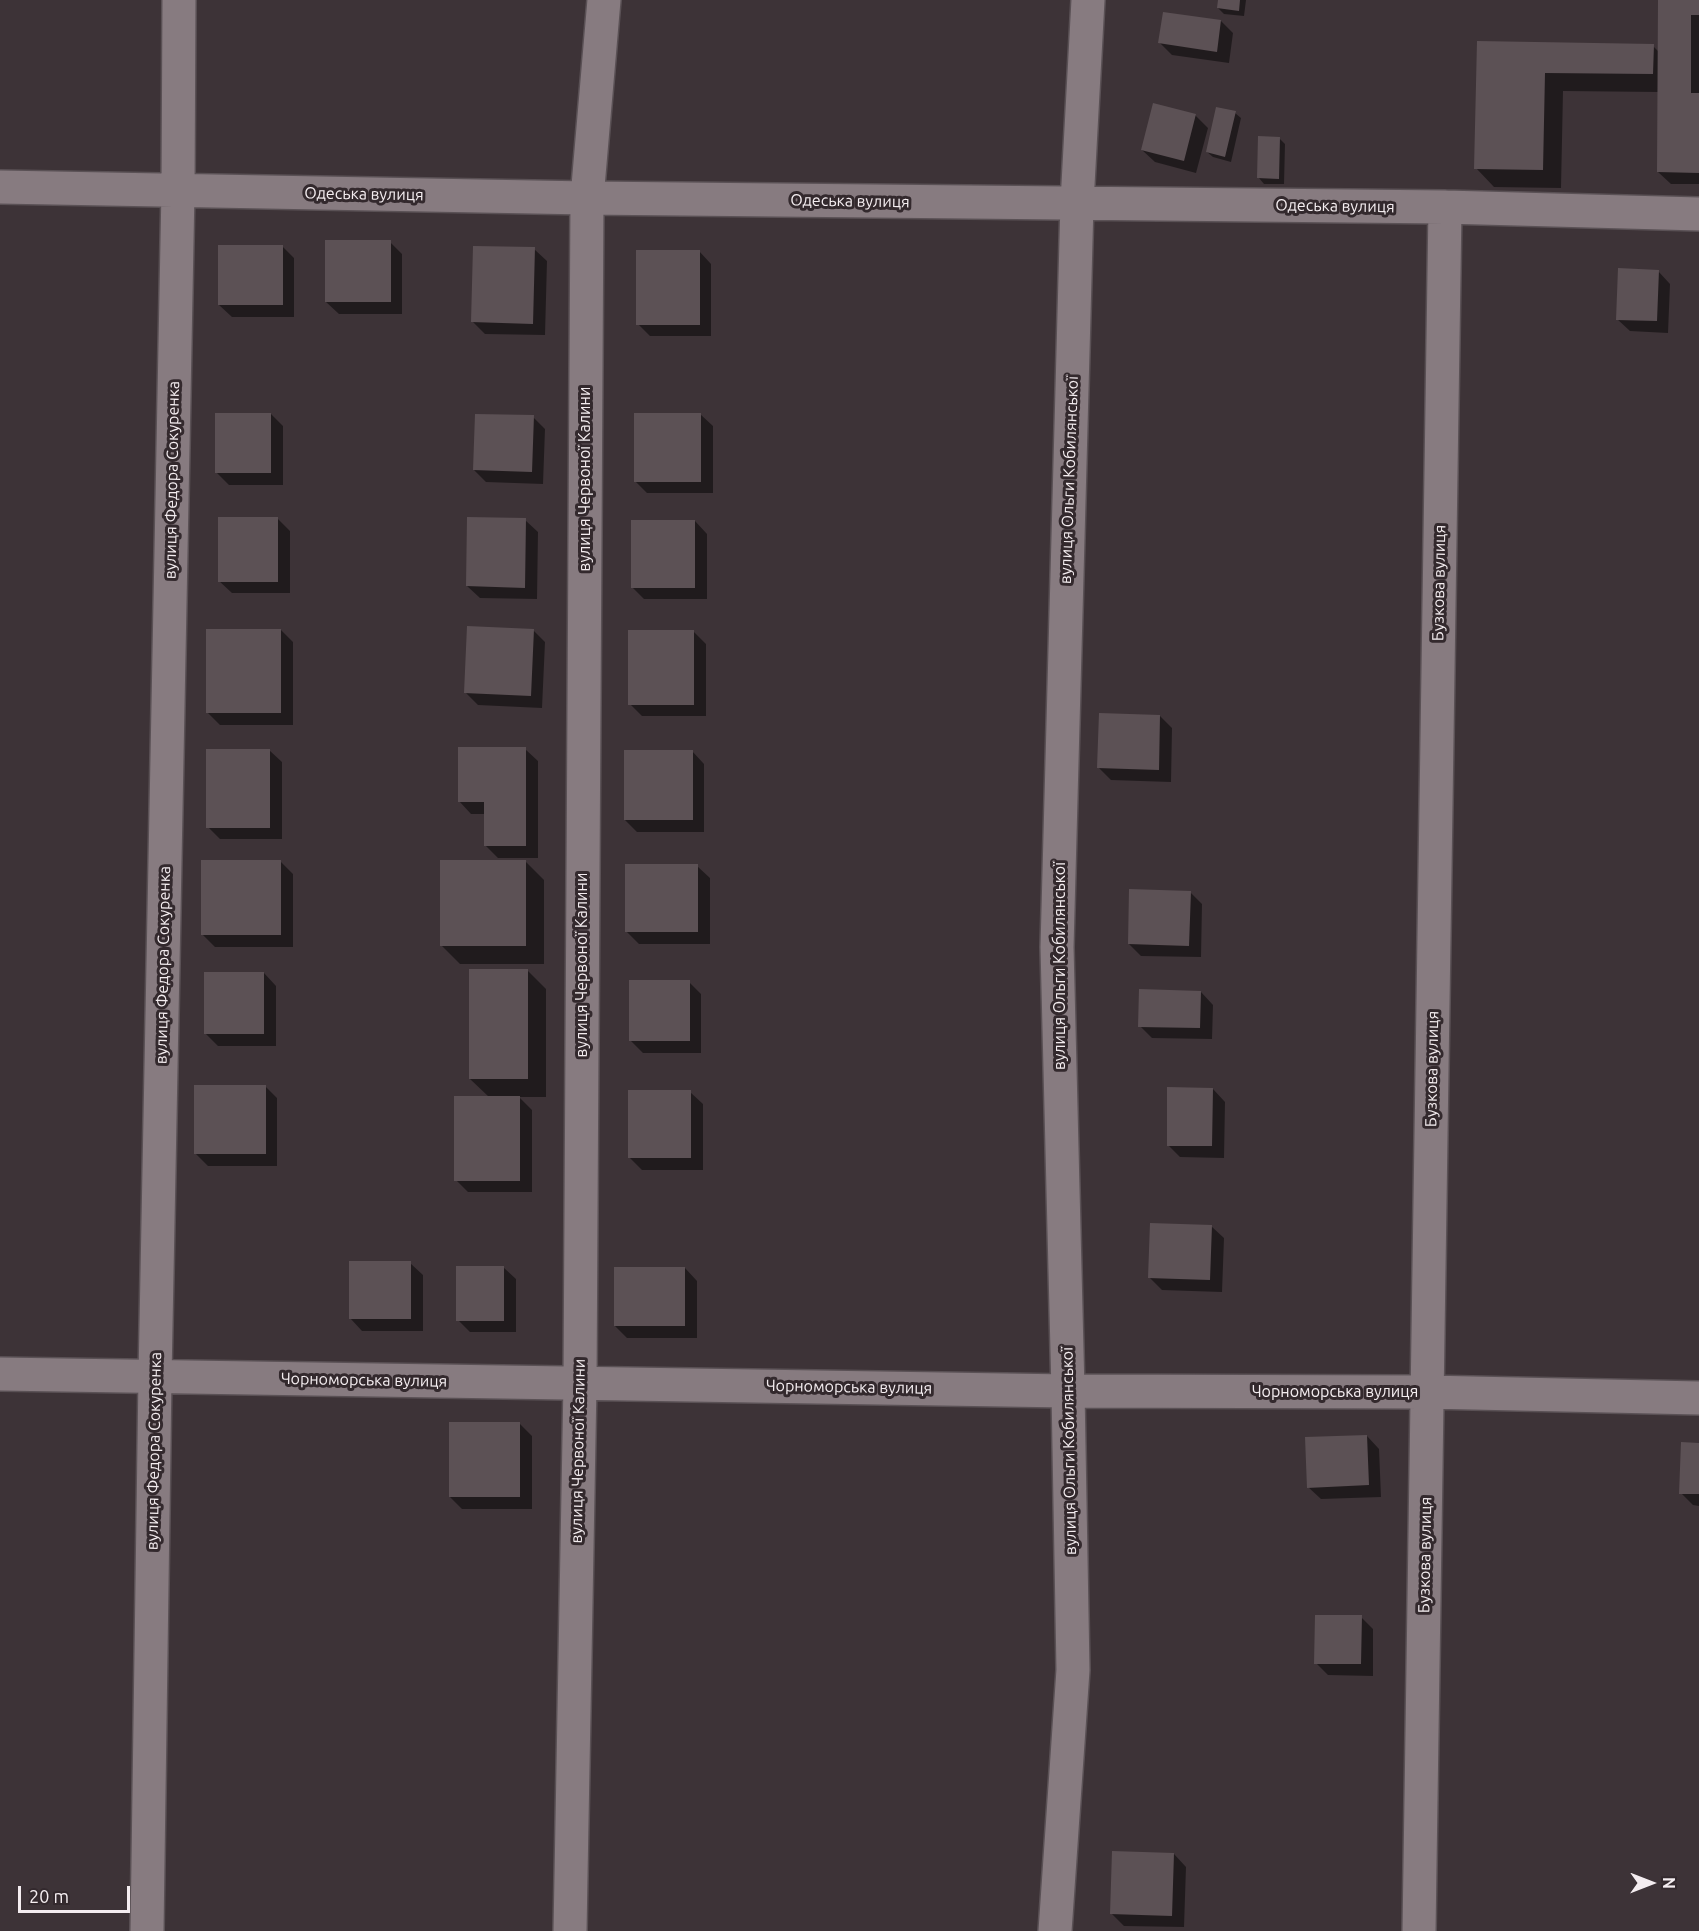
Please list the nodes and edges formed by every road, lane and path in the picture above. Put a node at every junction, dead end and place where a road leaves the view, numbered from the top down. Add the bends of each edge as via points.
1 (179, 0) edge
2 (604, 0) edge
3 (1088, 0) edge
4 (0, 187) edge
5 (178, 190) junction
6 (586, 198) junction
7 (1077, 203) junction
8 (1445, 207) junction
9 (1699, 214) edge
10 (0, 1374) edge
11 (155, 1376) junction
12 (580, 1383) junction
13 (1068, 1391) junction
14 (1427, 1392) junction
15 (1699, 1398) edge
16 (147, 1931) edge
17 (570, 1931) edge
18 (1055, 1931) edge
19 (1419, 1931) edge

1 - 5 street, вулиця Федора Сокуренка
2 - 6 street, вулиця Червоної Калини
3 - 7 street, вулиця Ольги Кобилянської
4 - 5 street, Одеська вулиця
5 - 6 street, Одеська вулиця
5 - 11 street, вулиця Федора Сокуренка
6 - 7 street, Одеська вулиця
6 - 12 street, вулиця Червоної Калини
7 - 8 street, Одеська вулиця
7 - 13 street, вулиця Ольги Кобилянської via 1057,947
8 - 9 street, Одеська вулиця
8 - 14 street, Бузкова вулиця
10 - 11 street, Чорноморська вулиця
11 - 12 street, Чорноморська вулиця
11 - 16 street, вулиця Федора Сокуренка
12 - 13 street, Чорноморська вулиця
12 - 17 street, вулиця Червоної Калини
13 - 14 street, Чорноморська вулиця
13 - 18 street, вулиця Ольги Кобилянської via 1073,1670
14 - 15 street, Чорноморська вулиця
14 - 19 street, Бузкова вулиця

